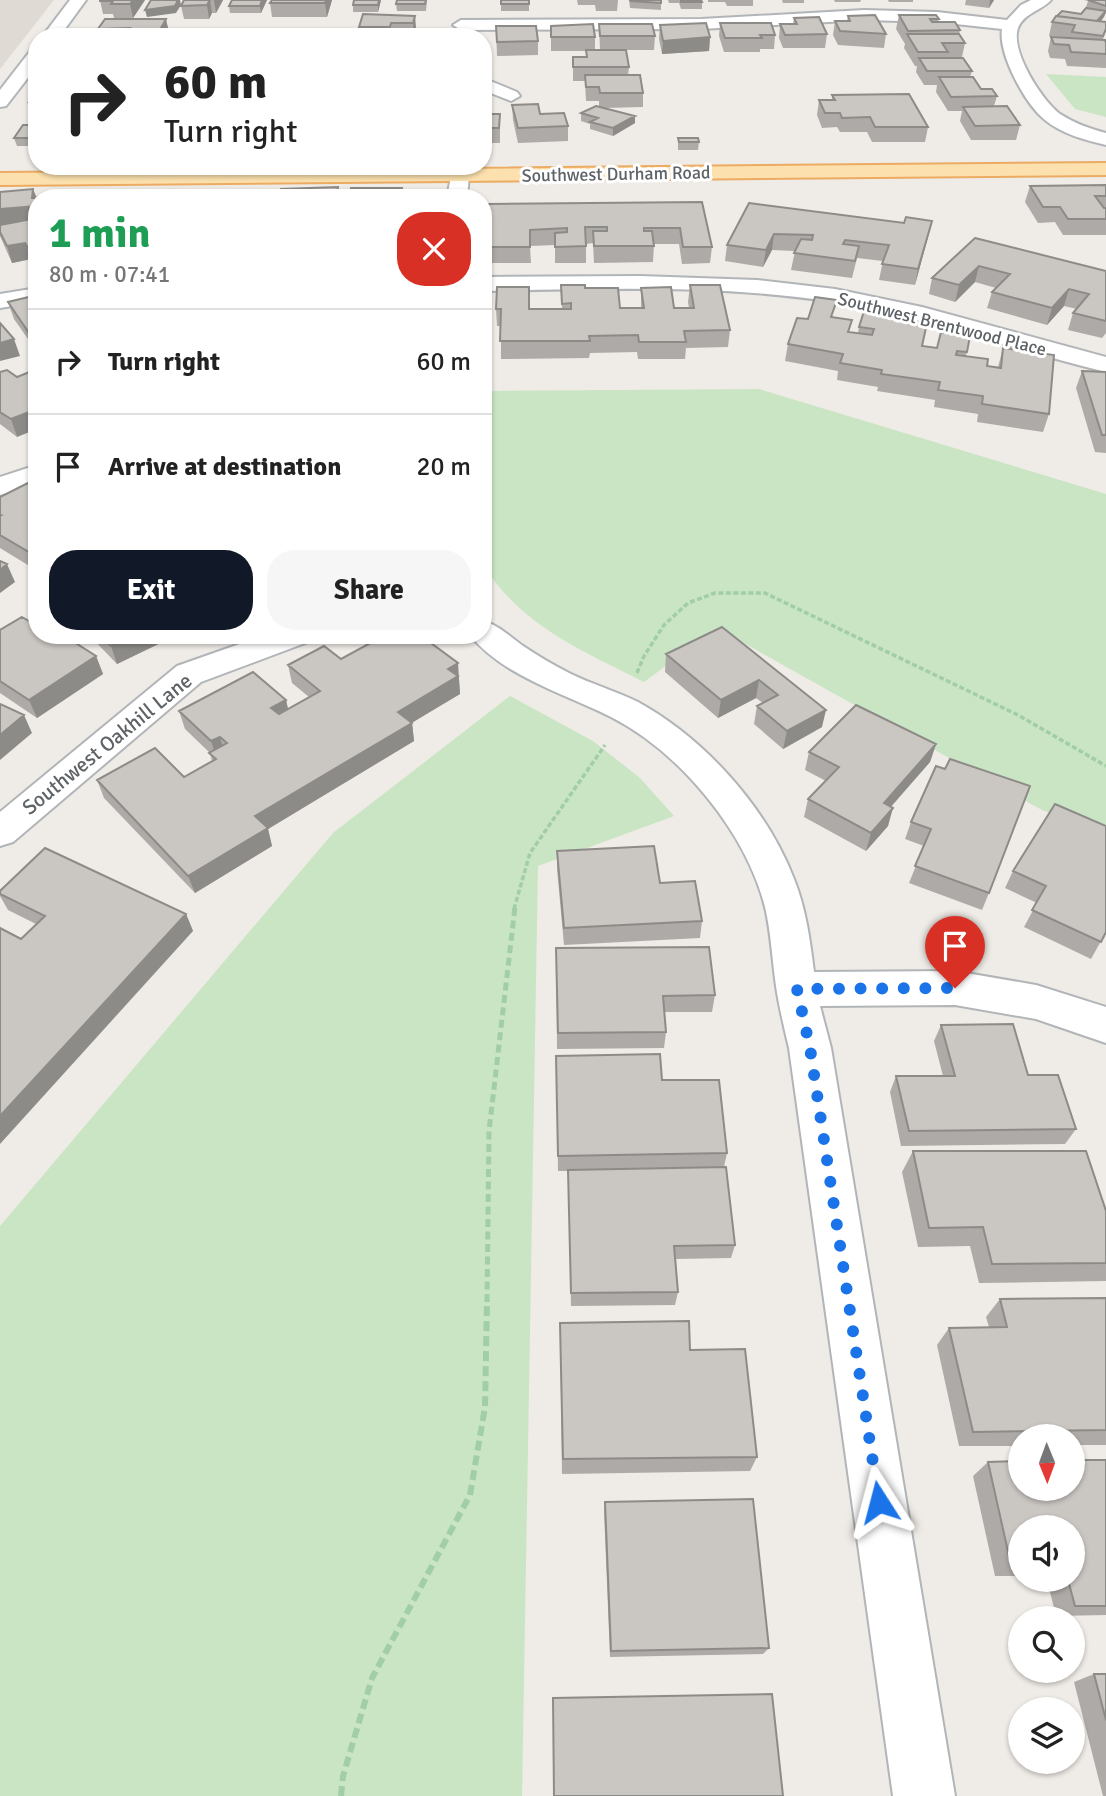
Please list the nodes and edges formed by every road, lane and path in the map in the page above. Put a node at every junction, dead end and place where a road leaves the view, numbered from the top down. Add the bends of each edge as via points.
1 (78, 0) edge
2 (1043, 0) edge
3 (461, 25) edge
4 (1012, 25) junction
5 (57, 28) edge
6 (28, 66) edge
7 (492, 87) edge
8 (511, 96) dead end
9 (0, 102) edge
10 (1106, 139) edge
11 (1106, 169) edge
12 (459, 175) joint
13 (492, 175) edge
14 (0, 179) edge
15 (458, 189) edge
16 (492, 284) edge
17 (28, 296) edge
18 (0, 301) edge
19 (1106, 365) edge
20 (28, 476) edge
21 (0, 487) edge
22 (492, 638) edge
23 (272, 644) edge
24 (626, 711) junction
25 (1106, 766) edge
26 (0, 832) edge
27 (797, 989) junction
28 (1106, 1025) edge
29 (341, 1796) edge
30 (924, 1796) edge

1 - 5 street
2 - 4 street
3 - 4 street via 701,24 864,15
4 - 10 street via 1007,34 1011,61 1050,115
6 - 9 street
7 - 8 street
11 - 13 main road, Southwest Durham Road
12 - 14 main road, Southwest Durham Road
12 - 15 street
16 - 19 street, Southwest Brentwood Place via 700,282 799,290 889,307
17 - 18 street
20 - 21 street
22 - 24 street via 534,668
23 - 26 street, Southwest Oakhill Lane via 189,674
24 - 25 path via 640,664 661,629 687,601 712,593 765,593 1018,715
24 - 27 street via 667,738 730,800 768,864 783,905
24 - 29 path via 530,853 517,902 489,1131 485,1408 470,1495 372,1678
27 - 28 street via 955,988 1036,1002
27 - 30 street via 810,1048

